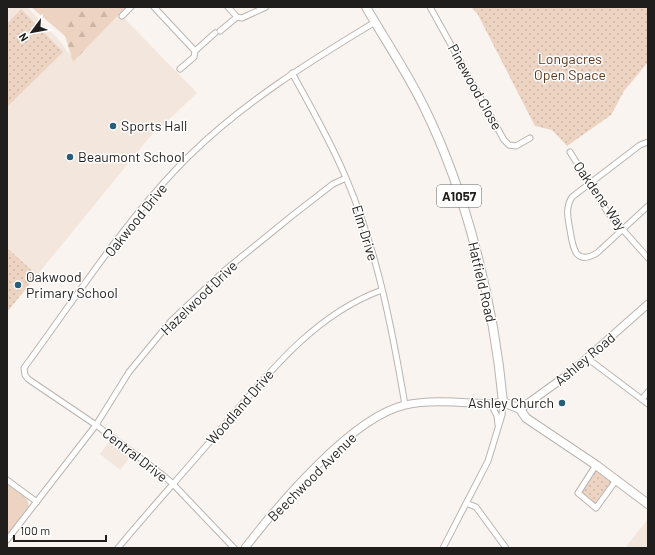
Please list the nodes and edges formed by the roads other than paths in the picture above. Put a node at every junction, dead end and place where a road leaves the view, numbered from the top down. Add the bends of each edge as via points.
1 (131, 7) edge
2 (154, 7) edge
3 (228, 7) edge
4 (266, 7) edge
5 (366, 7) edge
6 (430, 7) edge
7 (122, 16) dead end
8 (237, 17) junction
9 (375, 22) junction
10 (195, 51) junction
11 (180, 70) dead end
12 (292, 73) junction
13 (530, 138) dead end
14 (648, 142) edge
15 (570, 152) dead end
16 (346, 178) junction
17 (589, 183) junction
18 (648, 206) edge
19 (623, 230) junction
20 (648, 258) edge
21 (382, 290) junction
22 (648, 304) edge
23 (587, 358) junction
24 (25, 375) joint
25 (648, 392) edge
26 (642, 400) junction
27 (503, 402) junction
28 (491, 404) junction
29 (648, 404) edge
30 (405, 405) junction
31 (520, 410) junction
32 (96, 425) junction
33 (497, 428) junction
34 (596, 465) junction
35 (617, 479) junction
36 (7, 480) edge
37 (172, 483) junction
38 (37, 502) junction
39 (466, 503) junction
40 (648, 504) edge
41 (7, 540) edge
42 (118, 548) edge
43 (234, 548) edge
44 (246, 548) edge
45 (443, 548) edge
46 (506, 548) edge

1 - 7 street
2 - 10 street
3 - 8 street
4 - 8 street via 245,17
5 - 9 main road, Hatfield Road / A1057
6 - 13 street, Pinewood Close via 504,140 509,145 516,146
8 - 10 street
9 - 12 street, Oakwood Drive
9 - 27 main road, Hatfield Road / A1057 via 424,108 442,146 455,184 470,231 490,312
10 - 11 street via 194,57
12 - 16 street, Elm Drive via 320,123
12 - 24 street, Oakwood Drive via 232,118 189,156 147,204 24,368
14 - 17 street via 640,145
15 - 17 street, Oakdene Way
16 - 21 street, Elm Drive
16 - 32 street, Hazelwood Drive via 333,184 293,214 235,262 171,321 129,372
17 - 19 street, Oakdene Way via 608,213
17 - 19 street via 572,197 568,206 573,249 577,255 589,258
18 - 19 street
19 - 20 street, Oakdene Way
21 - 30 street, Elm Drive
21 - 37 street, Woodland Drive via 344,309 312,332 269,372 207,446
22 - 23 street, Ashley Road
23 - 26 street
23 - 31 street, Ashley Road
24 - 32 street, Central Drive
25 - 26 street
26 - 29 street
27 - 28 street, Beechwood Avenue
27 - 31 main road
27 - 33 street
28 - 30 street, Beechwood Avenue
28 - 33 street via 497,416
30 - 44 street, Beechwood Avenue via 366,424 333,452 283,502
31 - 34 main road via 531,421
32 - 37 street, Central Drive
32 - 38 street, Hazelwood Drive
33 - 39 street via 488,461
34 - 35 main road
34 - 35 street via 578,493 596,508
35 - 40 main road
36 - 38 street
37 - 42 street, Woodland Drive
37 - 43 street, Central Drive
38 - 41 street, Hazelwood Drive
39 - 45 street
39 - 46 street via 476,507

